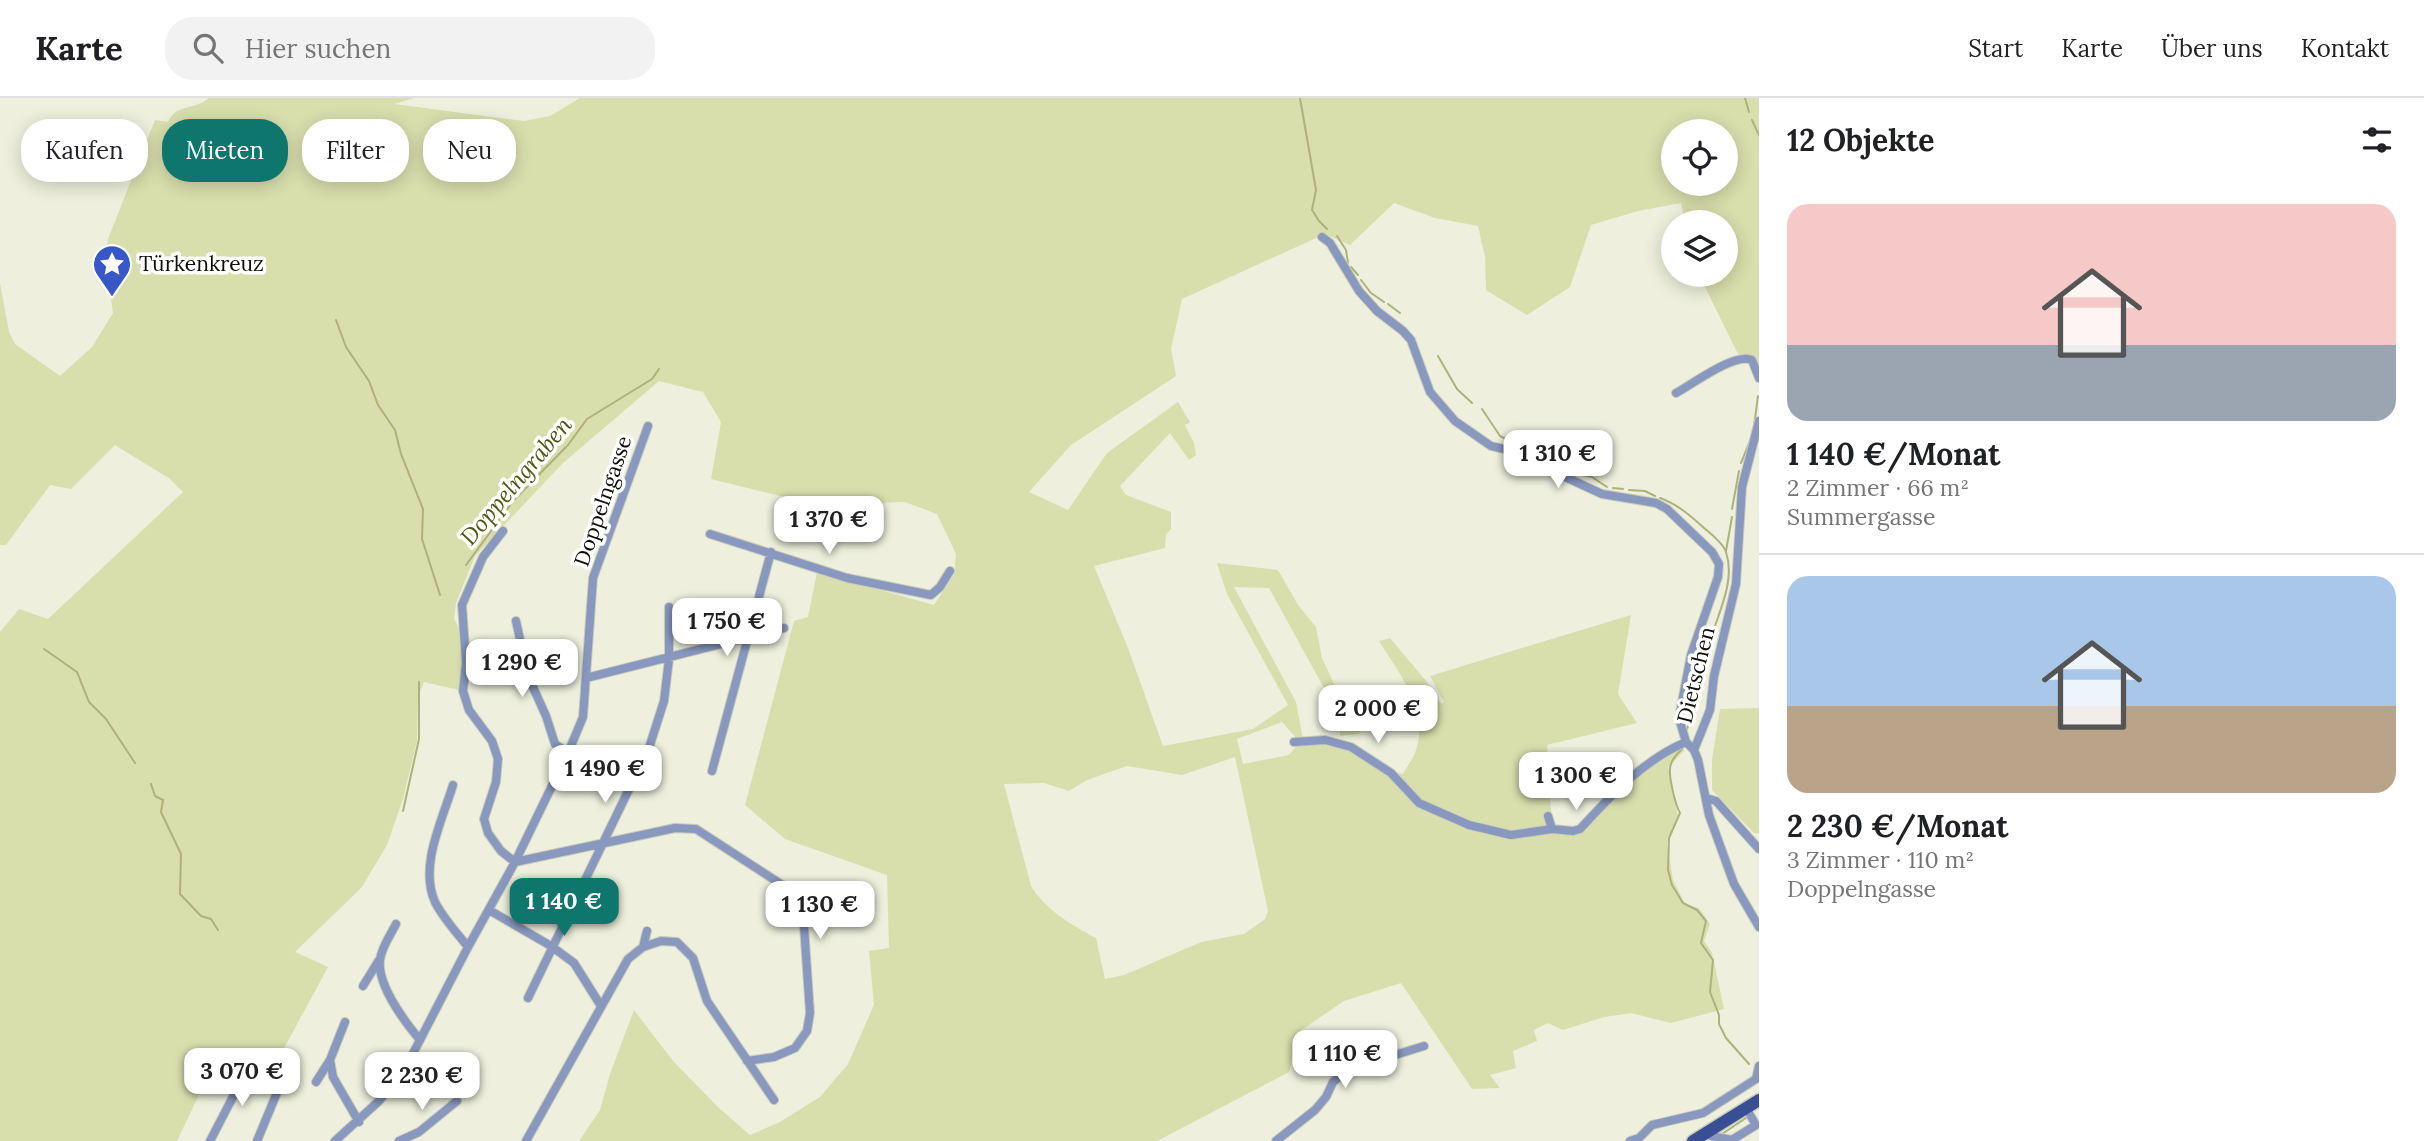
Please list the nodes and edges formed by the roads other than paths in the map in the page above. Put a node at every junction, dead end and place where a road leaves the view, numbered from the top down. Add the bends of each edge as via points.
1 (1322, 237) dead end
2 (1759, 379) edge
3 (1676, 393) dead end
4 (1759, 421) edge
5 (648, 426) dead end
6 (503, 531) dead end
7 (710, 534) dead end
8 (771, 552) junction
9 (950, 571) dead end
10 (669, 607) dead end
11 (516, 621) dead end
12 (784, 628) dead end
13 (747, 639) junction
14 (668, 659) junction
15 (586, 678) junction
16 (1294, 742) dead end
17 (1686, 742) junction
18 (1694, 750) junction
19 (568, 753) junction
20 (712, 771) dead end
21 (453, 785) dead end
22 (1706, 799) junction
23 (1436, 800) dead end
24 (1441, 813) junction
25 (1548, 816) dead end
26 (1552, 829) junction
27 (603, 844) junction
28 (1759, 849) edge
29 (514, 862) junction
30 (489, 910) junction
31 (803, 912) junction
32 (861, 912) dead end
33 (396, 924) dead end
34 (1759, 927) edge
35 (647, 931) dead end
36 (551, 946) junction
37 (468, 947) junction
38 (643, 947) junction
39 (380, 961) junction
40 (363, 986) dead end
41 (528, 998) dead end
42 (601, 1006) junction
43 (345, 1022) dead end
44 (420, 1040) junction
45 (1424, 1046) dead end
46 (330, 1060) junction
47 (747, 1061) junction
48 (250, 1064) dead end
49 (1758, 1067) edge
50 (286, 1071) dead end
51 (1758, 1080) edge
52 (317, 1082) dead end
53 (774, 1100) dead end
54 (1727, 1100) junction
55 (1759, 1100) edge
56 (457, 1101) dead end
57 (1744, 1111) junction
58 (359, 1122) junction
59 (1703, 1138) edge
60 (210, 1141) edge
61 (257, 1141) edge
62 (335, 1141) edge
63 (399, 1141) edge
64 (526, 1141) edge
65 (1276, 1141) edge
66 (1630, 1141) edge

1 - 17 street via 1359,291 1411,340 1430,392 1455,421 1491,446 1521,453 1602,494 1656,503 1712,552 1718,577 1691,655 1679,718
2 - 3 street via 1752,360 1743,357
4 - 18 street, Dietschen via 1742,487 1736,584 1713,676 1710,710
5 - 15 street, Doppelngasse via 593,578
6 - 29 street via 484,557 462,605 463,691 498,759 484,819 488,833
7 - 8 street
8 - 9 street via 847,578 931,595
8 - 13 street
10 - 14 street
11 - 19 street via 528,677 555,744
12 - 13 street
13 - 14 street
13 - 20 street
14 - 15 street
14 - 27 street via 664,701 649,748
15 - 19 street, Doppelngasse via 583,717
16 - 24 street via 1325,740 1351,747 1391,773 1419,803
17 - 18 street
17 - 26 street via 1639,770 1580,829
18 - 22 street, Dietschen
19 - 29 street, Doppelngasse
21 - 37 street via 429,865 429,882 435,902
22 - 28 street via 1716,801
22 - 34 street, Dietschen via 1734,884
23 - 24 street
24 - 26 street via 1511,835
25 - 26 street
27 - 29 street
27 - 31 street via 675,828 696,829 787,888
27 - 36 street
29 - 30 street, Doppelngasse
30 - 36 street
30 - 37 street, Doppelngasse
31 - 32 street
31 - 47 street via 810,1013 807,1031 795,1048
33 - 39 street
35 - 38 street
36 - 41 street
36 - 42 street via 574,963
37 - 44 street, Doppelngasse
38 - 42 street via 628,959
38 - 47 street via 677,942 694,958 707,1001
39 - 40 street
39 - 44 street via 396,1010
42 - 64 street
43 - 46 street
44 - 58 street, Doppelngasse via 406,1067
45 - 65 street via 1347,1070 1315,1110
46 - 52 street
46 - 58 street via 333,1077
47 - 53 street
48 - 60 street
49 - 51 street
50 - 61 street
51 - 54 street
54 - 57 street
54 - 66 street via 1703,1113 1649,1127
55 - 57 main road
56 - 63 street via 419,1132
57 - 59 main road
57 - 59 street via 1756,1125 1732,1140
58 - 62 street, Doppelngasse

